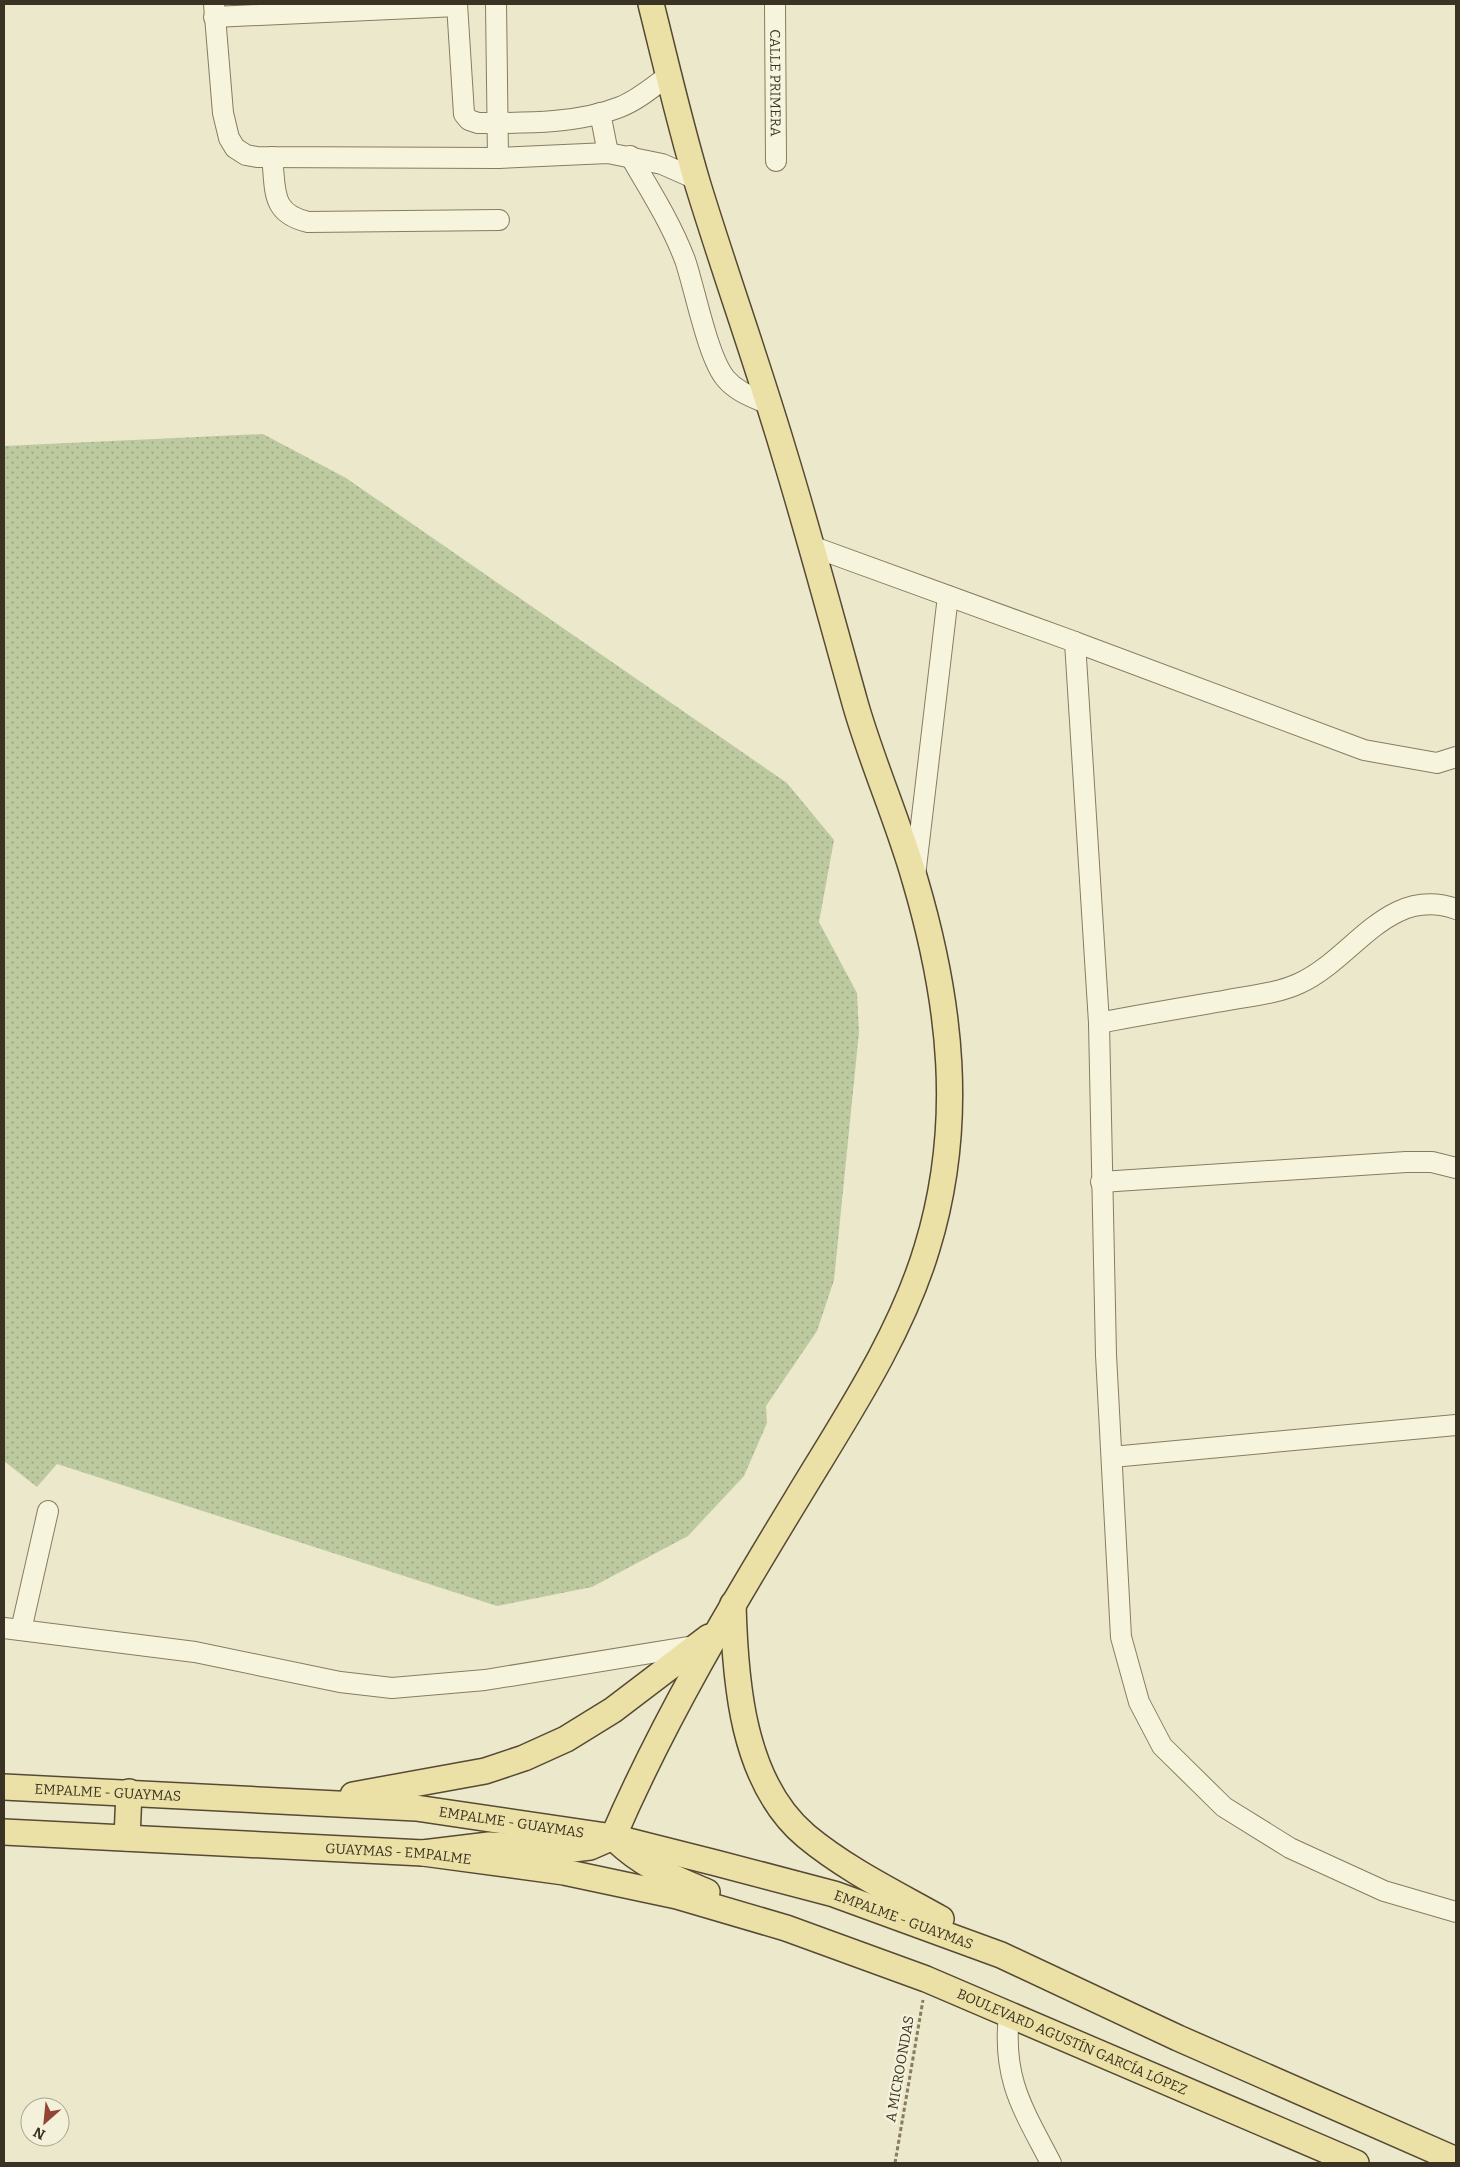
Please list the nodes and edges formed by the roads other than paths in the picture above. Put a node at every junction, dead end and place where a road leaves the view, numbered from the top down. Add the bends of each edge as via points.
1 (496, 4) edge
2 (651, 4) edge
3 (776, 4) edge
4 (457, 5) edge
5 (214, 10) edge
6 (669, 75) junction
7 (600, 113) junction
8 (498, 123) junction
9 (608, 153) junction
10 (630, 156) junction
11 (272, 157) junction
12 (498, 158) junction
13 (776, 161) dead end
14 (696, 179) junction
15 (500, 220) dead end
16 (768, 404) junction
17 (811, 546) junction
18 (948, 596) junction
19 (1075, 642) junction
20 (1456, 757) edge
21 (915, 878) junction
22 (1456, 909) edge
23 (1099, 1023) junction
24 (1456, 1168) edge
25 (1101, 1182) junction
26 (1456, 1425) edge
27 (1112, 1457) junction
28 (48, 1511) dead end
29 (732, 1604) junction
30 (12, 1629) edge
31 (717, 1631) junction
32 (694, 1646) junction
33 (4, 1787) edge
34 (129, 1792) junction
35 (321, 1802) junction
36 (4, 1832) edge
37 (613, 1837) junction
38 (128, 1838) junction
39 (423, 1853) junction
40 (1456, 1912) edge
41 (786, 1928) junction
42 (1001, 1955) junction
43 (1009, 2015) junction
44 (1456, 2160) edge
45 (1051, 2163) edge
46 (1356, 2163) edge

1 - 8 street
2 - 6 main road
3 - 13 street, CALLE PRIMERA
4 - 5 street
4 - 8 street via 464,114 478,123
5 - 11 street via 223,113 229,138 235,148 246,155
6 - 7 street via 622,106
6 - 14 main road
7 - 8 street
7 - 9 street
8 - 12 street
9 - 10 street
9 - 12 street
10 - 14 street via 662,164
10 - 16 street via 675,235 715,362 725,379 742,392
11 - 12 street
11 - 15 street via 276,194 281,209 291,218 308,222
14 - 16 main road
16 - 17 main road
17 - 18 street
17 - 21 main road via 859,718
18 - 19 street
18 - 21 street
19 - 20 street via 1364,750 1436,763
19 - 23 street
21 - 29 main road via 936,962 951,1066 944,1180 928,1245 914,1287 858,1397
22 - 23 street via 1442,904 1408,906 1383,919 1331,966 1300,984 1265,994
23 - 25 street
24 - 25 street via 1432,1162 1406,1162
25 - 27 street
26 - 27 street
27 - 40 street via 1121,1637 1139,1702 1162,1746 1224,1806 1290,1848 1384,1891
28 - 30 street
29 - 31 main road
29 - 42 main road via 734,1647 750,1740 759,1770 777,1802 805,1834 844,1864
30 - 32 street via 195,1652 340,1682 392,1688 485,1680
31 - 32 main road
31 - 37 main road via 642,1770
32 - 35 main road via 613,1710 566,1739 524,1758 485,1771
33 - 34 main road, EMPALME - GUAYMAS
34 - 35 main road, EMPALME - GUAYMAS
34 - 38 main road
35 - 37 main road, EMPALME - GUAYMAS via 416,1808
36 - 38 main road, GUAYMAS - EMPALME
37 - 39 main road via 590,1847 573,1849 489,1845
37 - 41 main road via 634,1858 651,1868
37 - 42 main road, EMPALME - GUAYMAS via 834,1894
38 - 39 main road, GUAYMAS - EMPALME
39 - 41 main road, GUAYMAS - EMPALME via 564,1872 677,1896
41 - 43 main road, BOULEVARD AGUSTÍN GARCÍA LÓPEZ via 926,1979
42 - 44 main road via 1178,2038
43 - 45 street via 1009,2070 1024,2110
43 - 46 main road, BOULEVARD AGUSTÍN GARCÍA LÓPEZ

